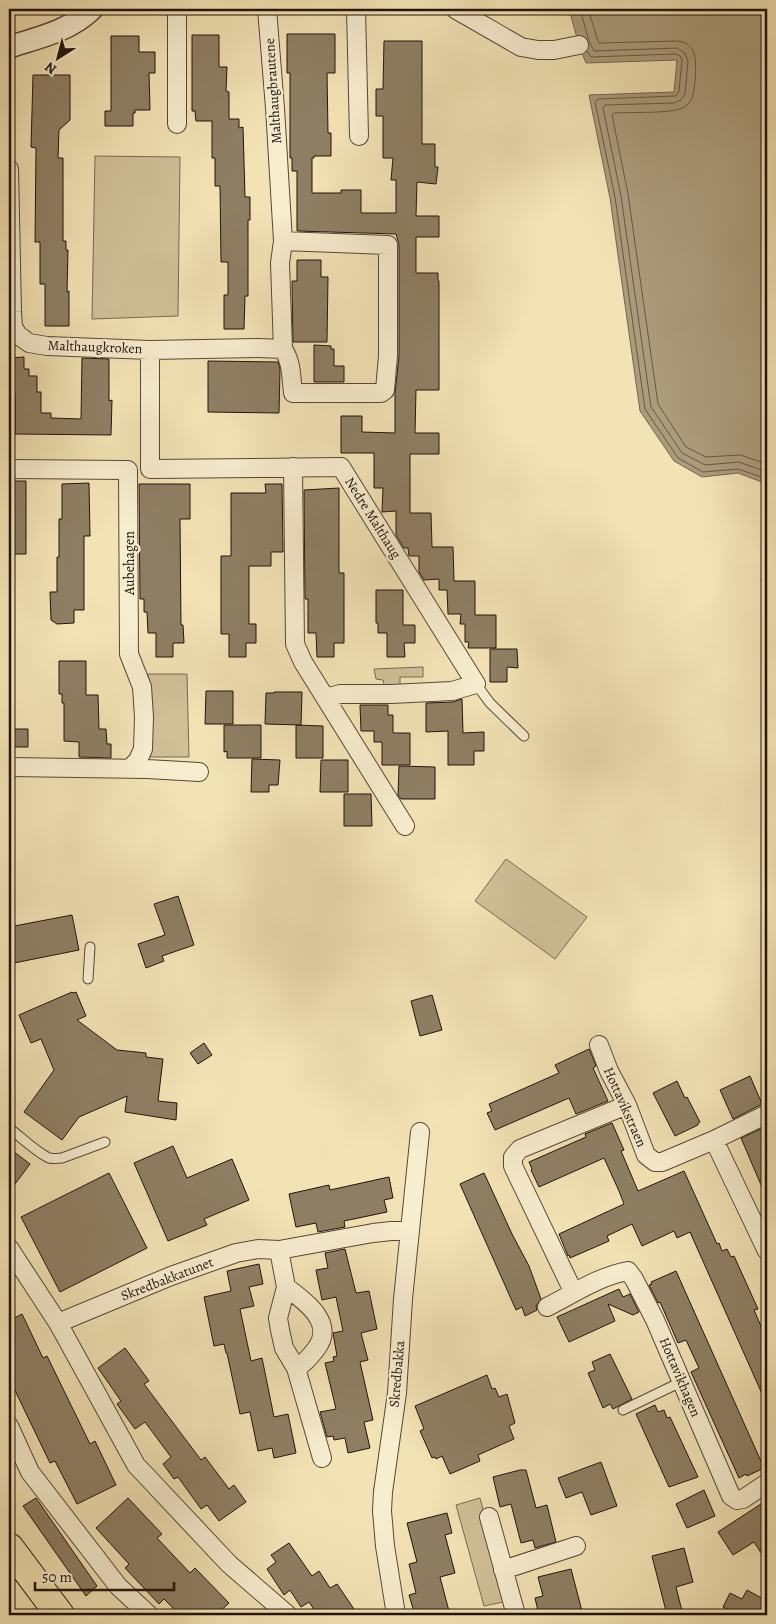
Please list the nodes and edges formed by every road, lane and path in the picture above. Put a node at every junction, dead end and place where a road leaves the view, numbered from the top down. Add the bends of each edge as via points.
1 (92, 9) edge
2 (177, 9) edge
3 (267, 9) edge
4 (356, 9) edge
5 (455, 9) edge
6 (579, 45) dead end
7 (9, 48) edge
8 (177, 124) dead end
9 (359, 136) dead end
10 (9, 169) edge
11 (282, 240) junction
12 (10, 311) edge
13 (282, 349) junction
14 (150, 350) junction
15 (293, 468) junction
16 (9, 469) edge
17 (476, 684) junction
18 (326, 698) junction
19 (524, 736) dead end
20 (9, 767) edge
21 (130, 769) junction
22 (199, 772) dead end
23 (405, 826) dead end
24 (90, 947) dead end
25 (88, 979) dead end
26 (599, 1045) dead end
27 (627, 1105) junction
28 (767, 1114) edge
29 (9, 1128) edge
30 (420, 1132) dead end
31 (714, 1140) junction
32 (105, 1142) dead end
33 (409, 1231) junction
34 (9, 1248) edge
35 (279, 1250) junction
36 (767, 1251) edge
37 (286, 1287) junction
38 (579, 1290) junction
39 (548, 1307) dead end
40 (58, 1323) junction
41 (296, 1368) junction
42 (681, 1382) junction
43 (623, 1410) dead end
44 (9, 1426) edge
45 (322, 1458) dead end
46 (767, 1483) edge
47 (488, 1517) dead end
48 (576, 1546) dead end
49 (9, 1548) edge
50 (503, 1570) junction
51 (60, 1615) edge
52 (149, 1615) edge
53 (288, 1615) edge
54 (396, 1615) edge
55 (516, 1615) edge

1 - 7 street via 57,31
2 - 8 street
3 - 11 street, Malthaugbrautene
4 - 9 street
5 - 6 street via 522,47 554,50
10 - 12 street, Malthaugkroken
11 - 13 street
11 - 13 street via 388,245 385,390 381,393 292,393 291,368
12 - 14 street, Malthaugkroken via 13,327 29,343
13 - 14 street, Malthaugkroken
14 - 15 street via 150,469
15 - 17 street, Nedre Malthaug via 342,467
15 - 18 street via 295,644
16 - 21 street, Aubehagen via 128,470 129,654 142,688 144,717 143,749
17 - 18 street via 452,691 340,694
17 - 19 lane via 490,703
18 - 23 street
20 - 21 street
21 - 22 street
24 - 25 lane
26 - 27 street, Hottavikstraen
27 - 31 street, Hottavikstraen via 646,1155 655,1162
27 - 38 street via 520,1149 513,1156 513,1166 571,1287
28 - 31 street, Hottavikstraen
29 - 32 lane via 54,1159
30 - 33 street, Skredbakka
31 - 36 street
33 - 35 street, Skredbakkatunet via 373,1233
33 - 54 street, Skredbakka via 398,1386 382,1511
34 - 40 street
35 - 37 street
35 - 40 street, Skredbakkatunet via 236,1253 205,1263
37 - 41 street via 278,1318 284,1348
37 - 41 street via 316,1312 323,1337 303,1364
38 - 39 street, Hottavikhagen
38 - 42 street, Hottavikhagen via 628,1271
40 - 53 street via 136,1465 229,1564
41 - 45 street
42 - 43 lane
42 - 46 street, Hottavikhagen via 731,1496 743,1499
44 - 52 street via 30,1472 118,1586
47 - 50 street
48 - 50 street
49 - 51 main road
50 - 55 street

